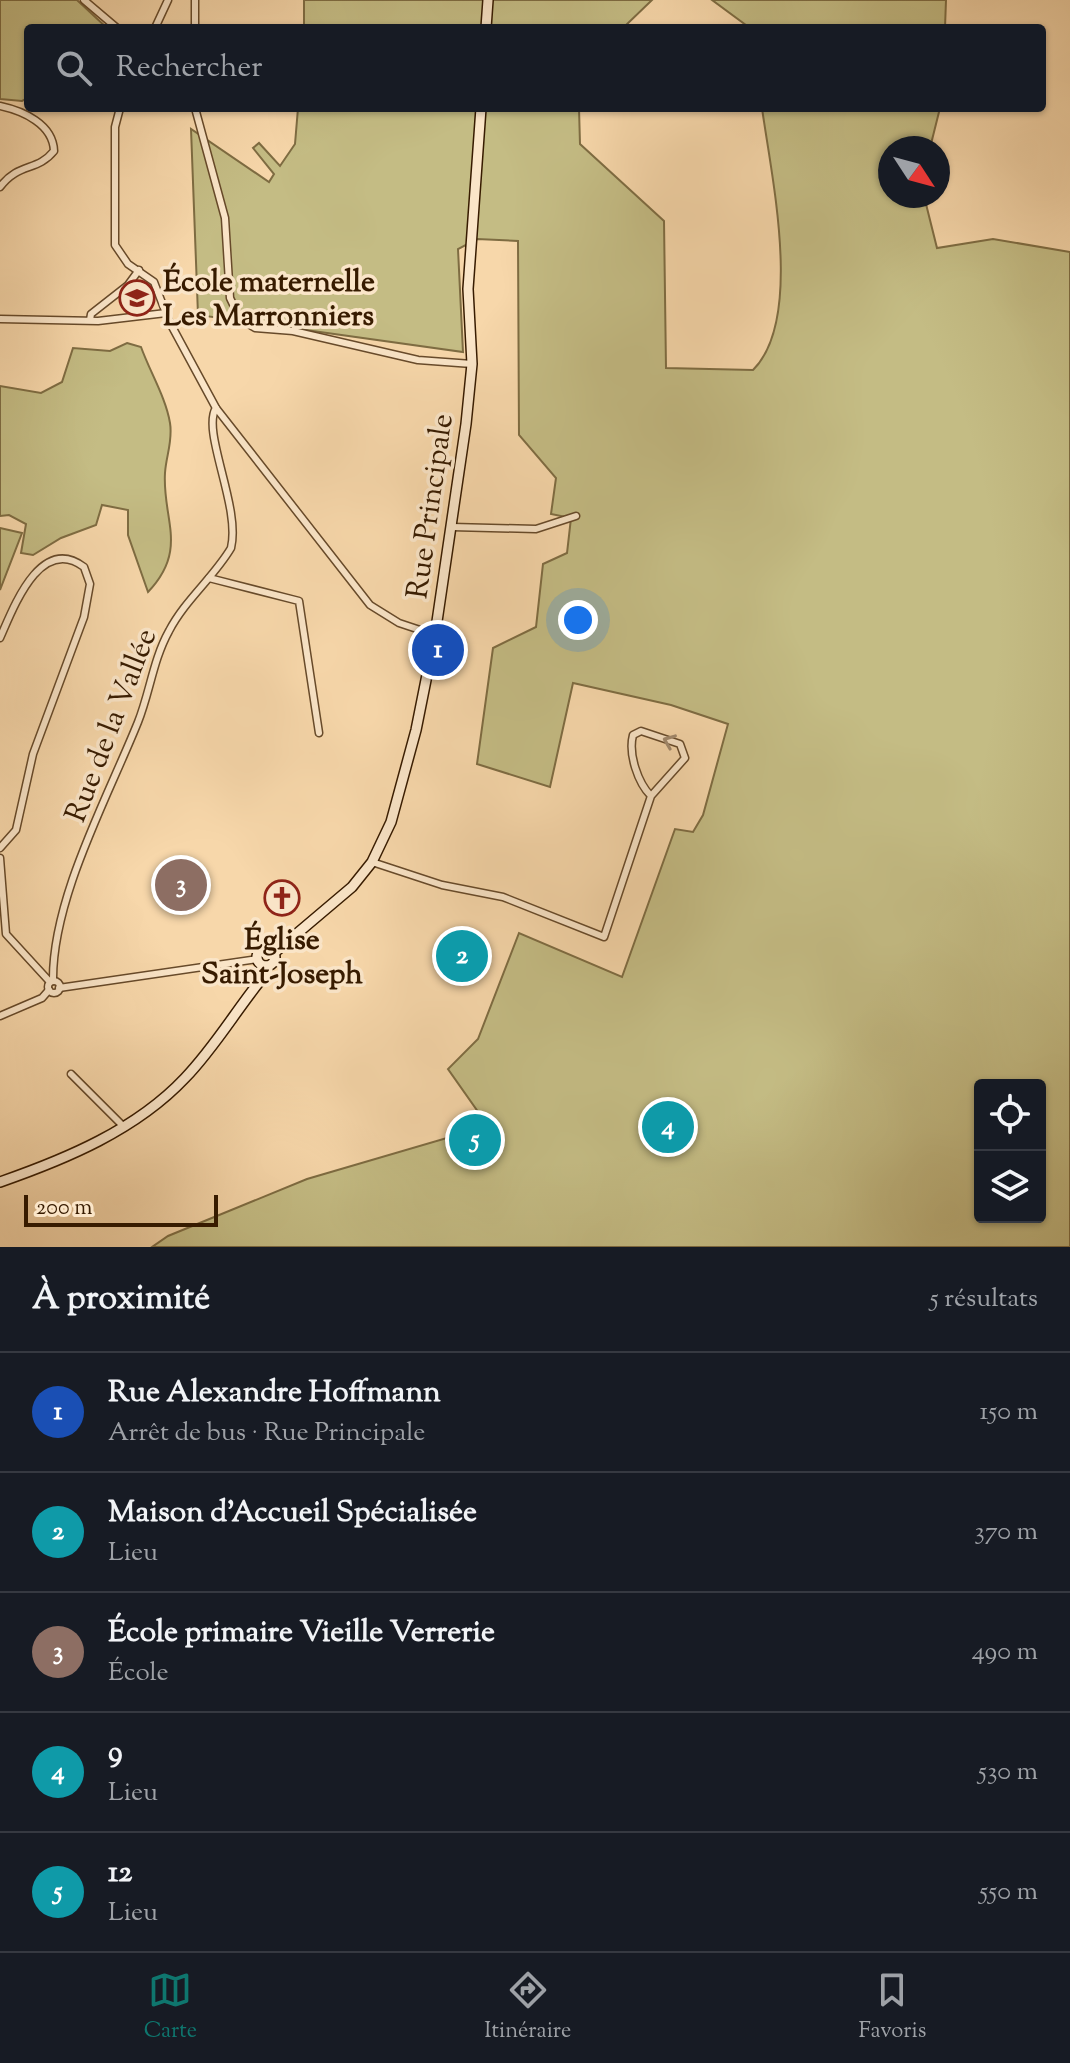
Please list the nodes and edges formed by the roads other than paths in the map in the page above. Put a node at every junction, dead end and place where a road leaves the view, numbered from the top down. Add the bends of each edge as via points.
1 (84, 0) edge
2 (168, 0) edge
3 (195, 0) edge
4 (488, 0) edge
5 (112, 24) edge
6 (157, 24) edge
7 (195, 24) edge
8 (486, 24) edge
9 (0, 106) edge
10 (24, 110) edge
11 (27, 112) edge
12 (119, 112) edge
13 (196, 112) edge
14 (481, 112) edge
15 (0, 187) edge
16 (139, 270) junction
17 (166, 313) junction
18 (0, 319) edge
19 (90, 320) junction
20 (472, 364) junction
21 (216, 408) junction
22 (576, 516) dead end
23 (452, 527) junction
24 (209, 578) junction
25 (435, 635) junction
26 (0, 638) edge
27 (319, 733) dead end
28 (651, 796) junction
29 (0, 848) edge
30 (0, 858) edge
31 (372, 862) junction
32 (1, 896) edge
33 (274, 953) junction
34 (258, 959) junction
35 (266, 966) junction
36 (51, 985) junction
37 (0, 1016) edge
38 (71, 1074) dead end
39 (123, 1126) junction
40 (0, 1182) edge

1 - 5 street
2 - 6 street
3 - 7 street
4 - 8 street
9 - 10 street
11 - 15 street via 48,132 54,151 46,160 14,171
12 - 16 street via 115,245
13 - 20 street via 228,232 230,298 247,325 418,360
14 - 20 street, Rue Principale via 468,289
16 - 17 street via 151,277
16 - 19 street
17 - 19 street
17 - 21 street
18 - 19 street
20 - 23 street, Rue Principale
21 - 24 street, Rue de la Vallée via 210,424 235,532
21 - 25 street via 370,605 399,623
22 - 23 street via 536,529
23 - 25 street, Rue Principale
24 - 27 street via 299,601
24 - 36 street, Rue de la Vallée via 170,628 154,660 139,718 79,863 57,932
25 - 31 street, Rue Principale via 401,790
26 - 29 street via 30,577 56,561 84,567 90,584 84,617 33,754 16,830
28 -> 28 street via 683,763 684,749 641,731 631,742 636,770
28 - 31 street via 604,937 503,897 442,885
30 - 32 street
31 - 33 street, Rue Principale via 352,887
32 - 36 street via 6,934
33 - 34 street via 263,949
33 - 35 street via 274,962
34 - 35 street
34 - 36 street via 59,988 54,993
35 - 39 street via 184,1079
36 - 37 street via 42,998
38 - 39 street
39 - 40 street via 59,1162

